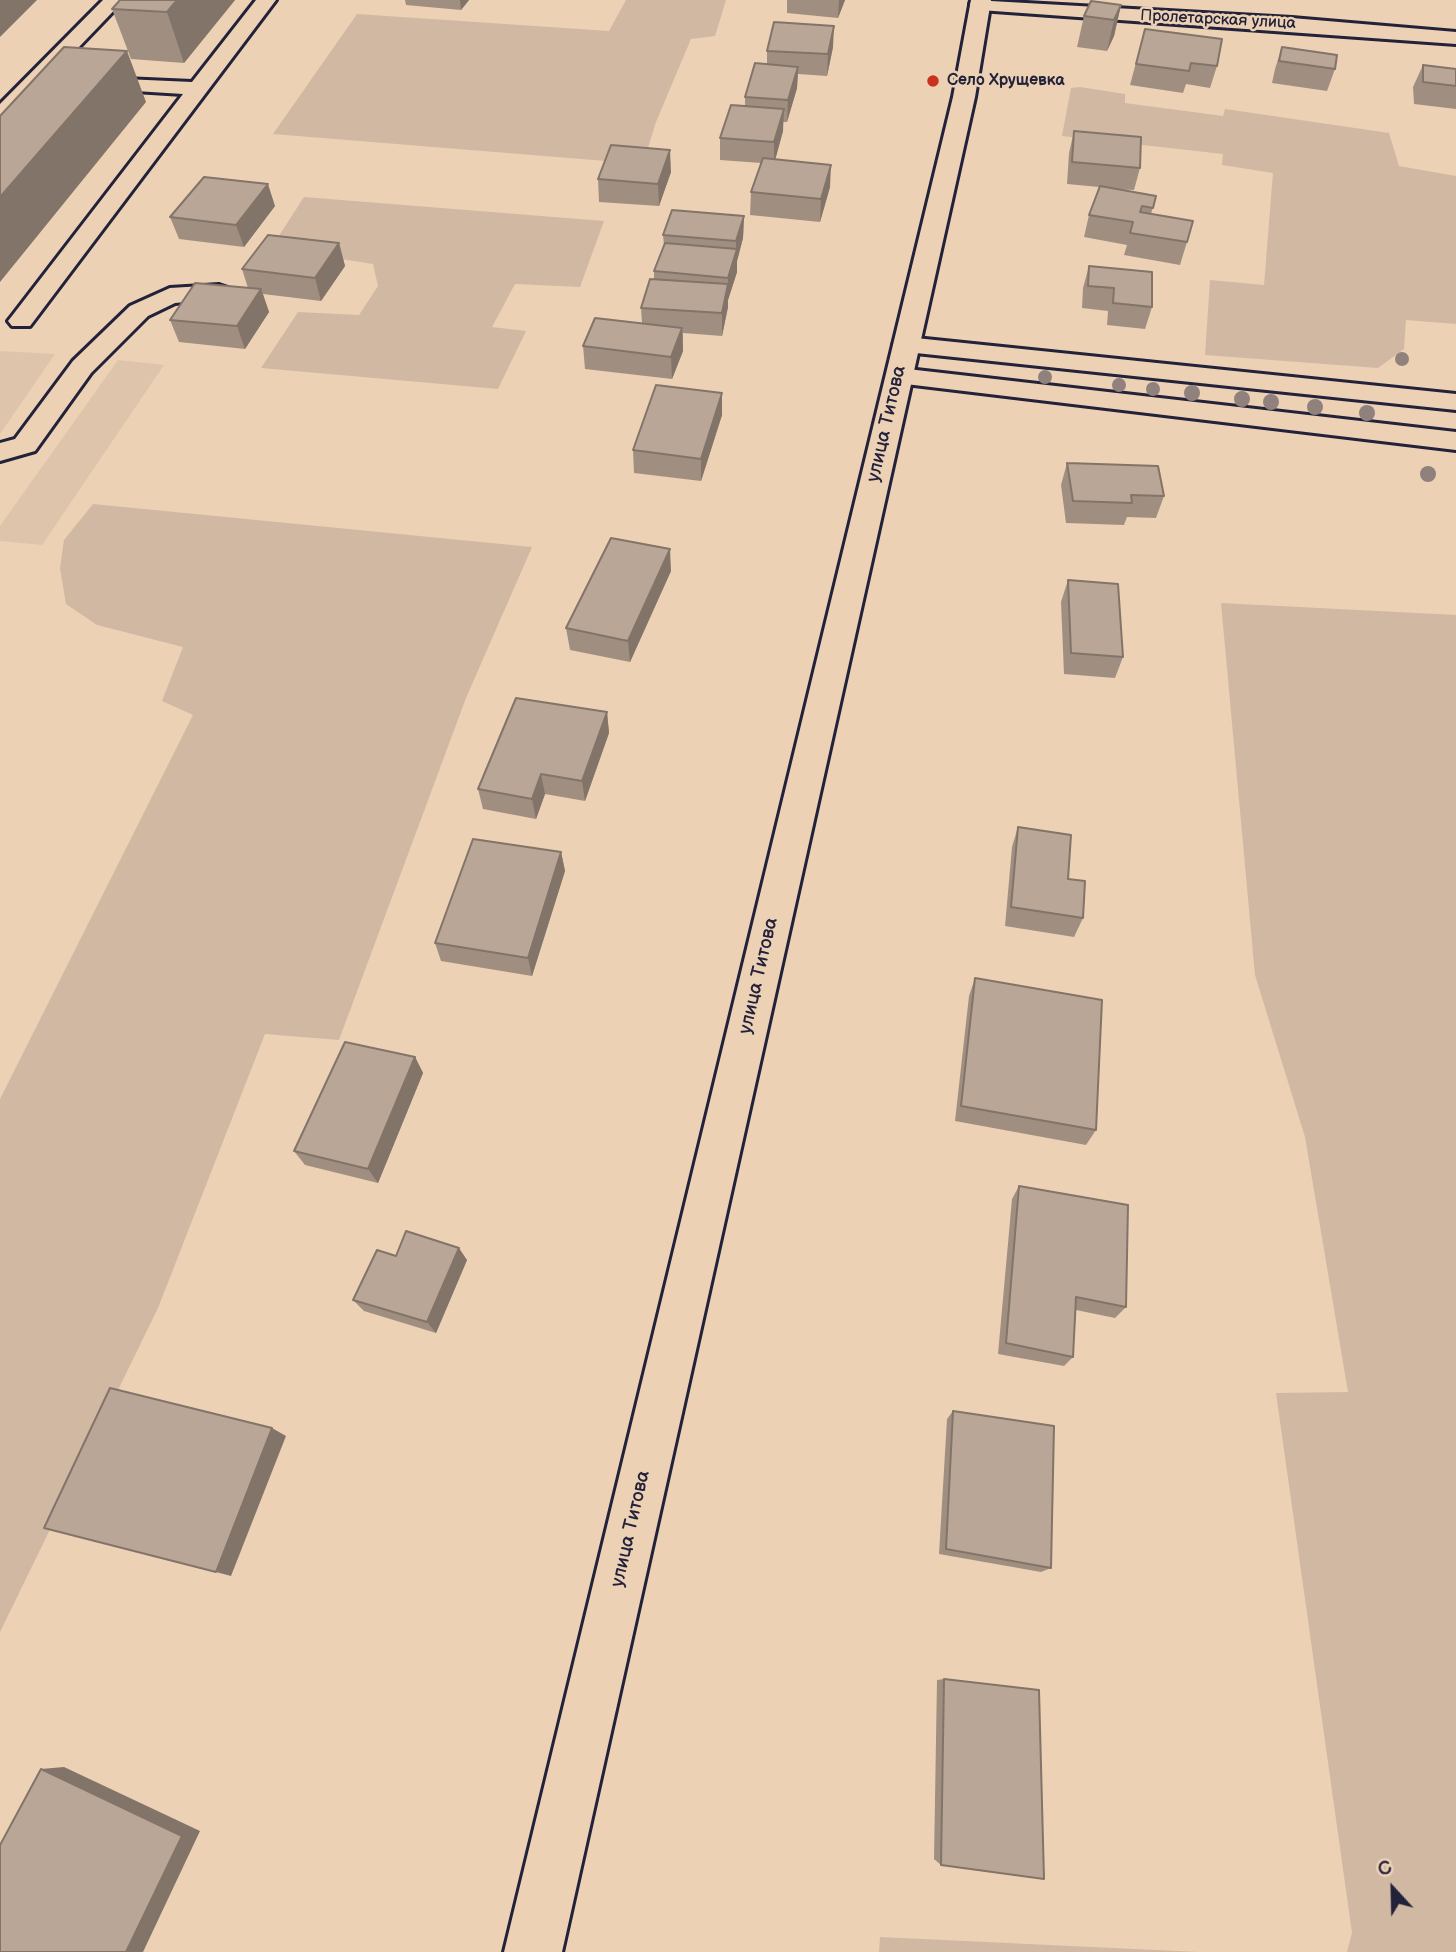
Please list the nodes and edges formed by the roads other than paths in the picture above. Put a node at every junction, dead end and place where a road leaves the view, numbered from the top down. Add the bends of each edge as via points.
1 (114, 0) edge
2 (266, 0) edge
3 (981, 2) edge
4 (1456, 38) edge
5 (36, 79) junction
6 (198, 89) junction
7 (0, 116) edge
8 (219, 293) edge
9 (21, 321) dead end
10 (902, 361) junction
11 (1456, 402) edge
12 (1456, 441) edge
13 (0, 452) edge
14 (533, 1952) edge

1 - 5 main road
2 - 6 main road
3 - 4 main road, Пролетарская улица
3 - 10 main road, улица Титова via 964,97
5 - 6 main road
5 - 7 main road
6 - 9 main road
8 - 13 main road via 170,296 139,311 82,367 25,445
10 - 11 main road
10 - 12 main road
10 - 14 main road, улица Титова

